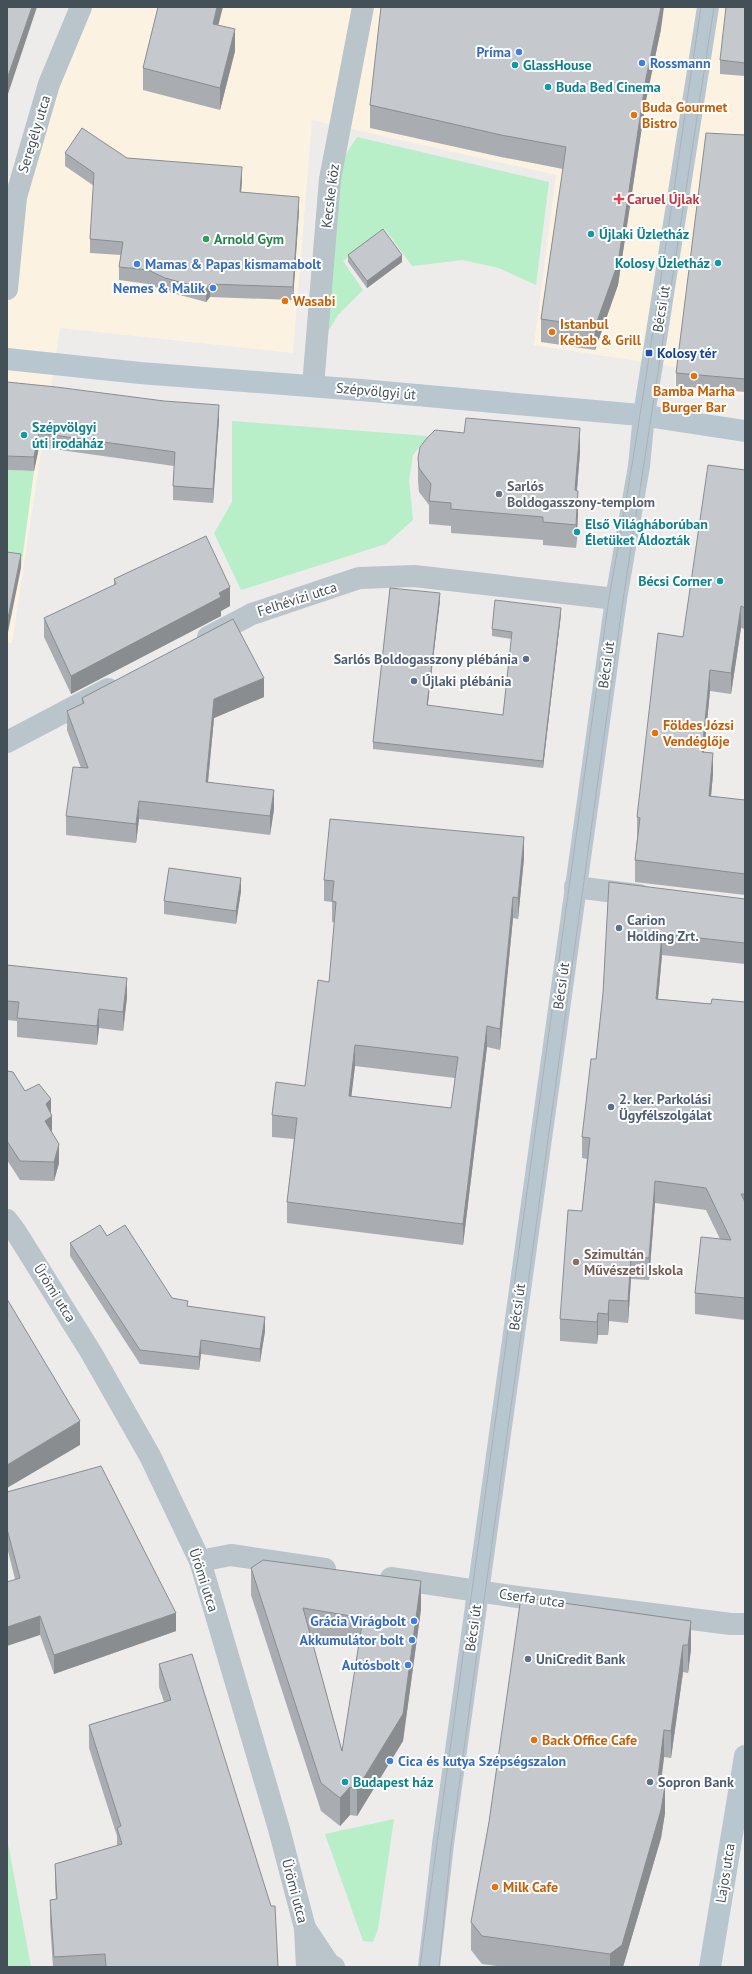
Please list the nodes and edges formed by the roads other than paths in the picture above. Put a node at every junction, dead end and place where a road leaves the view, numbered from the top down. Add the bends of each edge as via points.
1 (80, 7) edge
2 (363, 7) edge
3 (708, 7) edge
4 (7, 289) edge
5 (7, 359) edge
6 (313, 386) junction
7 (644, 416) junction
8 (745, 431) edge
9 (616, 599) junction
10 (188, 647) edge
11 (125, 680) edge
12 (7, 742) edge
13 (575, 887) junction
14 (661, 898) edge
15 (7, 1220) edge
16 (200, 1561) junction
17 (348, 1572) edge
18 (371, 1575) edge
19 (478, 1591) junction
20 (745, 1624) edge
21 (745, 1756) edge
22 (305, 1928) junction
23 (307, 1967) edge
24 (334, 1967) edge
25 (429, 1967) edge
26 (710, 1967) edge

1 - 4 street, Seregély utca via 49,84 16,197
2 - 6 street, Kecske köz via 330,179
3 - 7 street, Bécsi út
5 - 6 street, Szépvölgyi út via 140,373
6 - 7 street, Szépvölgyi út
7 - 8 street, Szépvölgyi út
7 - 9 street, Bécsi út via 639,466
9 - 10 street, Felhévízi utca via 406,576 359,578 252,614
9 - 13 street, Bécsi út
11 - 12 street
13 - 14 street
13 - 19 street, Bécsi út
15 - 16 street, Ürömi utca via 96,1361 150,1456
16 - 17 street via 231,1555
16 - 22 street, Ürömi utca via 279,1829
18 - 19 street, Cserfa utca
19 - 20 street, Cserfa utca
19 - 25 street, Bécsi út via 444,1836
21 - 26 street, Lajos utca
22 - 23 street
22 - 24 street, Ürömi utca via 329,1964

